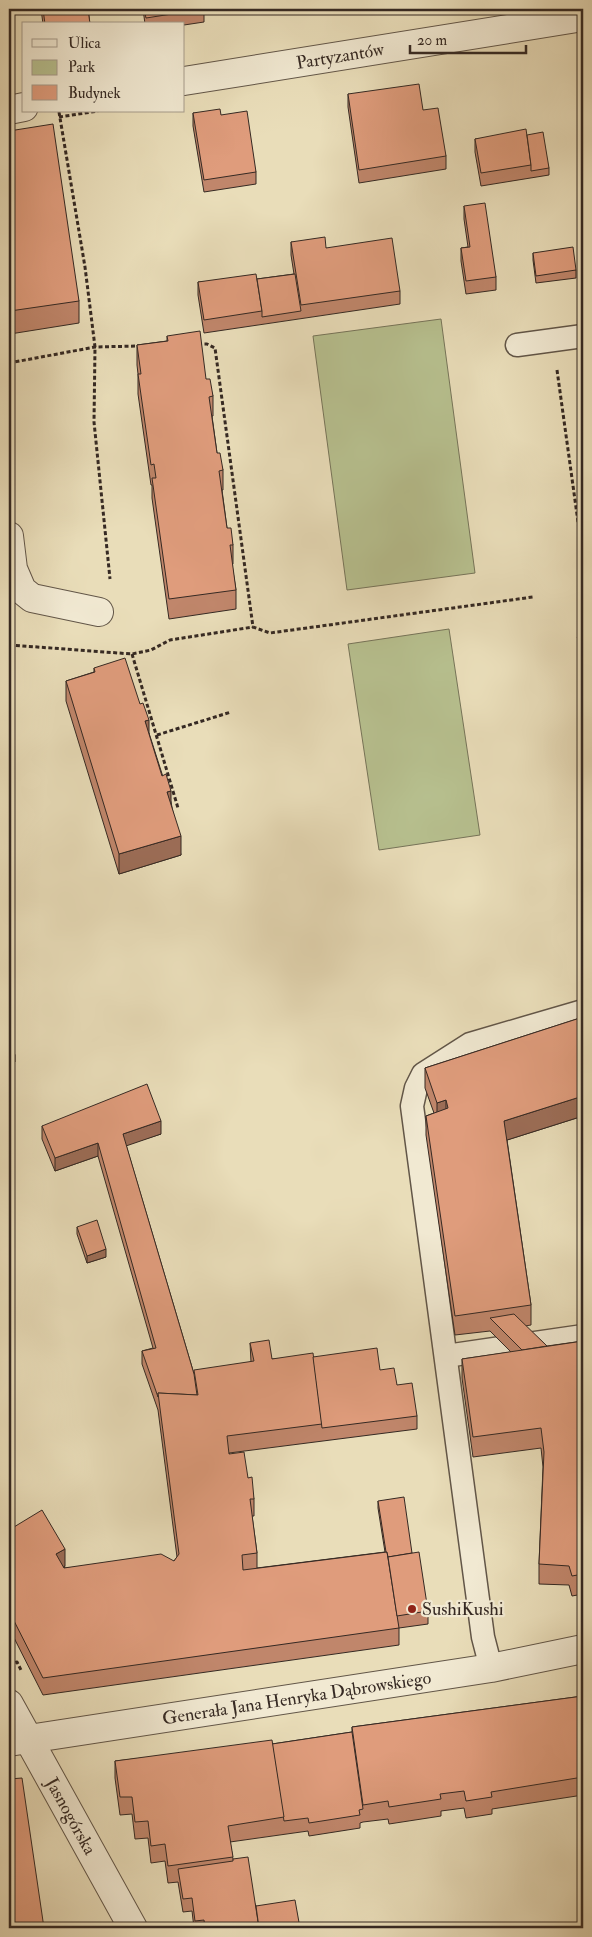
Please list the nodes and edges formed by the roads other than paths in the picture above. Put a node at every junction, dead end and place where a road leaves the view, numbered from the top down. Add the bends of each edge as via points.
1 (583, 17) edge
2 (185, 81) edge
3 (22, 107) edge
4 (9, 110) edge
5 (583, 336) edge
6 (517, 345) dead end
7 (9, 536) edge
8 (99, 612) dead end
9 (583, 1011) edge
10 (583, 1336) edge
11 (446, 1356) junction
12 (583, 1650) edge
13 (491, 1668) junction
14 (9, 1704) edge
15 (19, 1740) edge
16 (133, 1928) edge

1 - 2 street, Partyzantów
3 - 4 street
5 - 6 lane
7 - 8 street via 14,569 22,590 32,598
9 - 11 lane via 470,1044 423,1074 416,1088 412,1106
10 - 11 lane
11 - 13 lane via 481,1627
12 - 13 street, Generała Jana Henryka Dąbrowskiego
13 - 15 street, Generała Jana Henryka Dąbrowskiego
14 - 15 street, Jasnogórska
15 - 16 street, Jasnogórska

